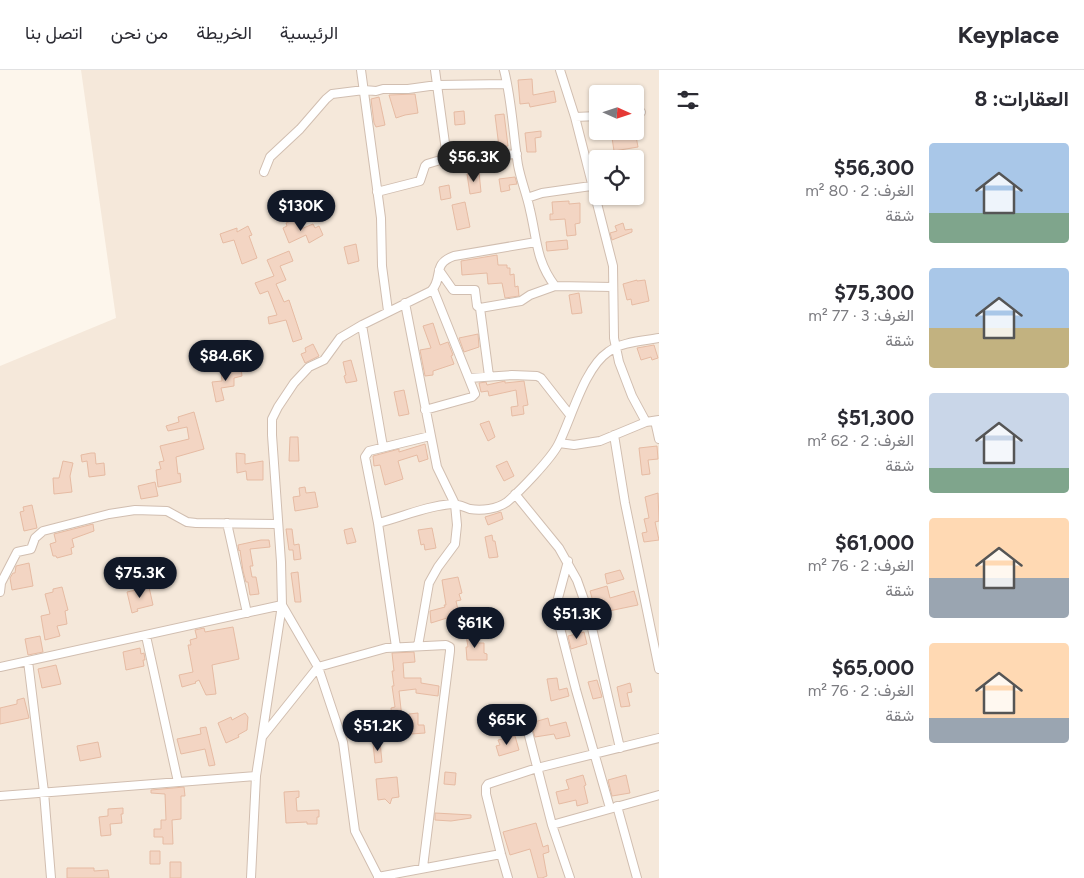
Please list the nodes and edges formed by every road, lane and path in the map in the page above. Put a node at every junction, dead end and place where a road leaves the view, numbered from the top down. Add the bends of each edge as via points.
1 (360, 70) edge
2 (435, 70) edge
3 (504, 70) edge
4 (560, 70) edge
5 (507, 84) junction
6 (437, 85) junction
7 (364, 90) junction
8 (589, 116) edge
9 (575, 117) junction
10 (517, 154) junction
11 (447, 158) junction
12 (264, 172) dead end
13 (589, 177) edge
14 (589, 186) edge
15 (377, 192) junction
16 (527, 198) junction
17 (597, 205) edge
18 (536, 242) junction
19 (439, 270) junction
20 (555, 286) junction
21 (613, 287) junction
22 (433, 289) junction
23 (405, 303) junction
24 (480, 308) junction
25 (388, 311) junction
26 (362, 325) junction
27 (659, 338) edge
28 (616, 347) junction
29 (489, 376) junction
30 (469, 378) junction
31 (425, 410) junction
32 (570, 415) junction
33 (657, 420) edge
34 (646, 422) junction
35 (614, 435) junction
36 (430, 436) junction
37 (659, 439) edge
38 (558, 443) junction
39 (382, 448) junction
40 (515, 494) junction
41 (455, 504) junction
42 (227, 523) junction
43 (378, 523) junction
44 (278, 524) junction
45 (568, 561) junction
46 (0, 592) edge
47 (282, 605) junction
48 (247, 613) junction
49 (146, 636) junction
50 (418, 646) junction
51 (396, 647) junction
52 (28, 661) junction
53 (0, 667) edge
54 (318, 667) junction
55 (659, 669) edge
56 (525, 720) dead end
57 (262, 737) junction
58 (659, 738) edge
59 (620, 748) junction
60 (595, 753) junction
61 (537, 768) junction
62 (256, 776) junction
63 (178, 782) junction
64 (44, 792) junction
65 (659, 795) edge
66 (0, 796) edge
67 (614, 807) junction
68 (552, 825) junction
69 (501, 854) junction
70 (423, 868) junction
71 (378, 877) edge
72 (51, 878) edge
73 (251, 878) edge
74 (508, 878) edge
75 (570, 878) edge
76 (637, 878) edge

1 - 7 street
2 - 6 street
3 - 5 street
4 - 9 street
5 - 6 street
5 - 10 street
6 - 7 street
6 - 11 street
7 - 12 street via 332,94 270,157
7 - 15 street
8 - 9 street
9 - 13 street
10 - 11 street
10 - 16 street
11 - 15 street via 427,164 420,181
14 - 16 street
15 - 25 street
16 - 18 street
17 - 21 street via 611,255
18 - 19 street via 454,256 445,259
18 - 20 street via 543,270
19 - 22 street
19 - 24 street via 453,290 474,289
20 - 21 street
20 - 24 street via 521,301
21 - 28 street
22 - 23 street
22 - 30 street
23 - 25 street
23 - 31 street
24 - 29 street
25 - 26 street
26 - 39 street
26 - 44 street via 340,338 324,360 310,367 294,383 272,419
27 - 28 street
28 - 32 street via 602,357 592,371
28 - 34 street via 626,380
29 - 30 street
29 - 32 street via 537,376
30 - 31 street via 475,391 472,397
31 - 36 street
32 - 38 street
33 - 34 street
33 - 37 street
34 - 35 street
35 - 38 street via 590,444
35 - 55 street
36 - 39 street
36 - 41 street via 437,467
38 - 40 street via 542,467
39 - 43 street via 369,451 365,457
40 - 41 street via 492,509 472,509
40 - 45 street
41 - 43 street via 429,507
41 - 50 street via 455,544 429,583
42 - 44 street
42 - 46 street via 187,522 167,511 148,509 109,514 42,531 31,549 17,552 1,583
42 - 48 street
43 - 51 street
44 - 47 street
45 - 59 street via 583,592
45 - 60 street via 557,602 559,624
47 - 48 street
47 - 54 street
47 - 57 street
48 - 49 street
49 - 52 street
49 - 63 street
50 - 51 street
50 - 70 street via 446,645 450,648
51 - 54 street
52 - 53 street
52 - 64 street
54 - 57 street
54 - 71 street via 343,742 355,831
56 - 61 street
57 - 62 street
58 - 59 street
59 - 60 street
60 - 61 street
60 - 67 street
61 - 68 street
61 - 69 street via 486,787
62 - 63 street
62 - 73 street
63 - 64 street
64 - 66 street
64 - 72 street
65 - 67 street
67 - 68 street
67 - 76 street
68 - 75 street
69 - 70 street
69 - 74 street
70 - 71 street

